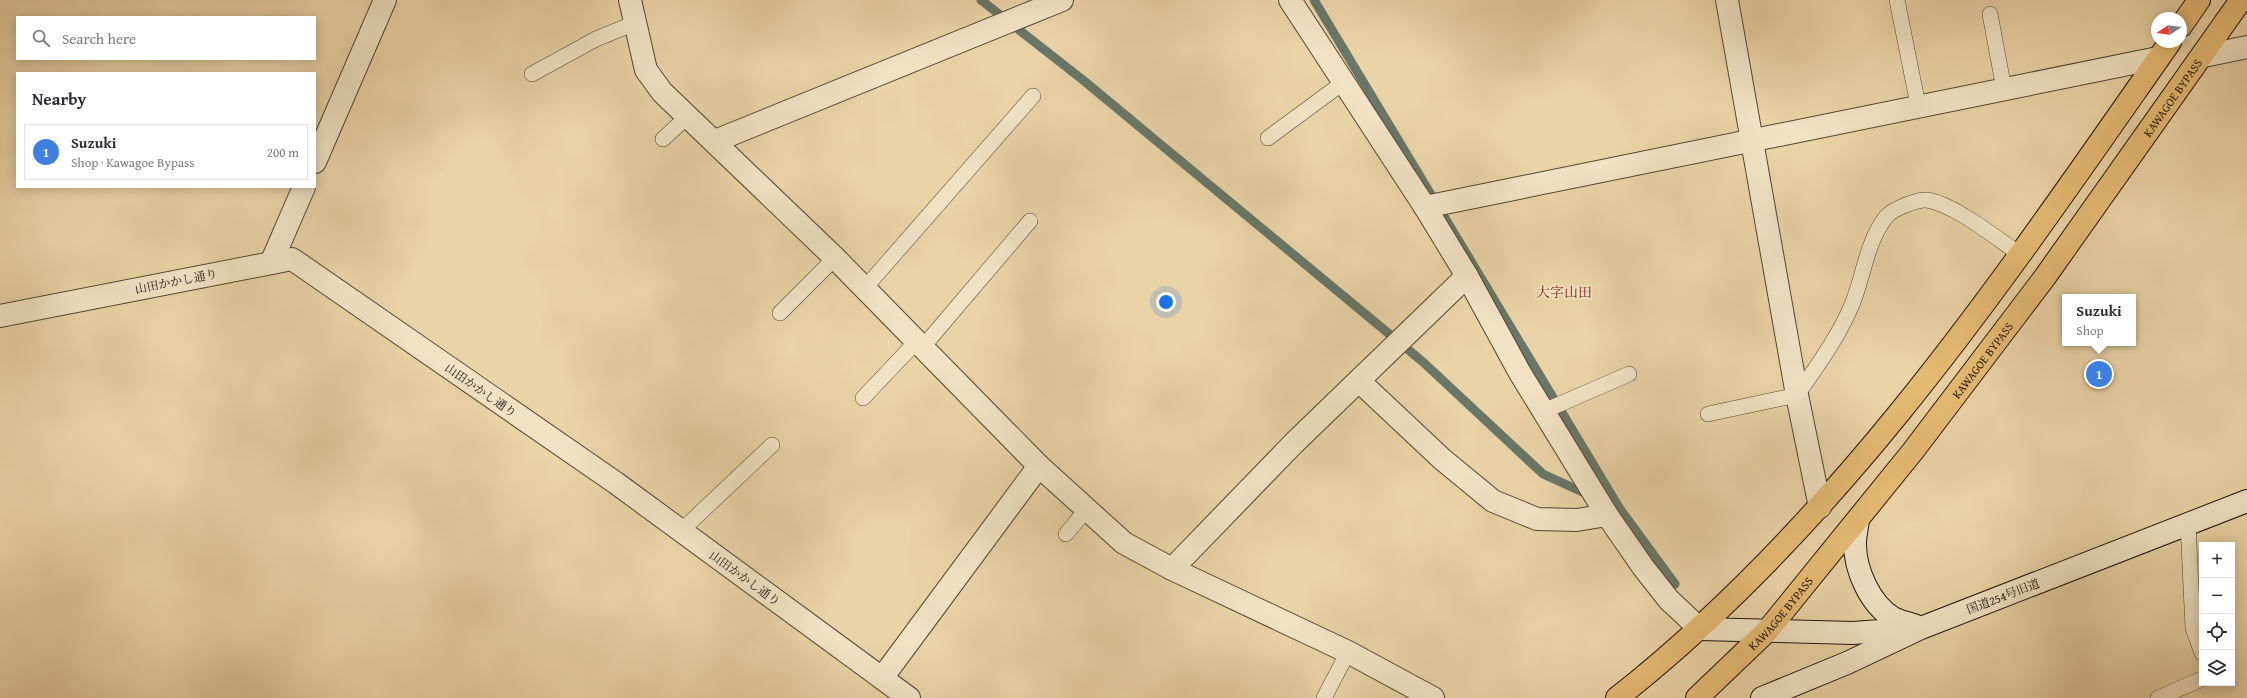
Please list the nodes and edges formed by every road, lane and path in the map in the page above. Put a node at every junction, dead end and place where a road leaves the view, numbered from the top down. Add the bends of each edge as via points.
1 (385, 0) edge
2 (630, 0) edge
3 (1062, 0) edge
4 (1290, 0) edge
5 (1727, 0) edge
6 (1897, 0) edge
7 (2199, 0) edge
8 (2242, 0) edge
9 (1990, 14) dead end
10 (2187, 17) edge
11 (635, 23) junction
12 (2247, 47) edge
13 (2164, 50) edge
14 (2204, 56) junction
15 (532, 74) dead end
16 (1344, 82) junction
17 (2004, 89) junction
18 (1033, 96) dead end
19 (1918, 105) junction
20 (688, 116) junction
21 (1268, 138) dead end
22 (663, 139) dead end
23 (1752, 140) junction
24 (715, 141) junction
25 (316, 160) edge
26 (304, 188) edge
27 (1425, 207) junction
28 (1030, 221) dead end
29 (2021, 254) junction
30 (835, 258) junction
31 (271, 263) junction
32 (1467, 276) junction
33 (864, 289) junction
34 (780, 313) dead end
35 (0, 316) edge
36 (919, 345) junction
37 (1629, 374) dead end
38 (1359, 381) junction
39 (1797, 395) junction
40 (863, 398) dead end
41 (1544, 411) junction
42 (1708, 414) dead end
43 (772, 445) dead end
44 (1039, 466) junction
45 (2247, 502) edge
46 (1820, 507) junction
47 (1086, 510) junction
48 (1607, 515) junction
49 (1858, 520) junction
50 (2188, 524) junction
51 (681, 531) junction
52 (1066, 534) dead end
53 (1172, 569) junction
54 (1921, 628) junction
55 (1700, 629) junction
56 (1767, 631) junction
57 (2201, 650) edge
58 (1348, 652) junction
59 (882, 678) junction
60 (2199, 680) edge
61 (909, 698) edge
62 (1324, 698) edge
63 (1433, 698) edge
64 (1617, 698) edge
65 (1697, 698) edge
66 (1762, 698) edge
67 (2158, 698) edge

1 - 25 street
2 - 11 street
3 - 24 street
4 - 16 street
5 - 23 street
6 - 19 lane
7 - 10 highway
8 - 14 highway, KAWAGOE BYPASS
9 - 17 lane
11 - 15 lane via 596,39
11 - 20 street via 646,70 662,92
12 - 14 street
13 - 17 street
13 - 29 highway
14 - 49 highway, KAWAGOE BYPASS via 2045,277 1913,452
16 - 21 lane
16 - 27 street
17 - 19 street
18 - 33 lane
19 - 23 street
20 - 22 lane
20 - 24 street
23 - 27 street
23 - 39 street
24 - 30 street
26 - 31 street
27 - 32 street
28 - 36 lane
29 - 39 lane via 1948,206 1926,200 1903,206 1887,215 1875,234 1853,303 1829,348
29 - 46 highway via 1932,370
30 - 33 street
30 - 34 lane
31 - 35 street, 山田かかし通り
31 - 51 street, 山田かかし通り via 292,259
32 - 38 street
32 - 41 street via 1520,373
33 - 36 street
36 - 40 lane
36 - 44 street
37 - 41 lane
38 - 48 street via 1442,459 1492,501 1537,519 1577,520
38 - 53 street via 1294,443
39 - 42 lane
39 - 46 street
41 - 48 street
43 - 51 lane
44 - 47 street
44 - 59 street
45 - 50 street, 国道254号旧道
46 - 55 highway via 1756,575
47 - 52 lane
47 - 53 street via 1124,543
48 - 55 street via 1669,600
49 - 54 street via 1855,545 1858,564 1868,591 1880,607 1894,618
49 - 56 highway, KAWAGOE BYPASS
50 - 54 street, 国道254号旧道
50 - 57 lane via 2193,628
51 - 59 street, 山田かかし通り
53 - 58 street
54 - 56 street via 1853,633
54 - 66 street, 国道254号旧道 via 1847,663
55 - 56 street
55 - 64 highway
56 - 65 highway, KAWAGOE BYPASS
58 - 62 lane
58 - 63 street
59 - 61 street, 山田かかし通り
60 - 67 lane

